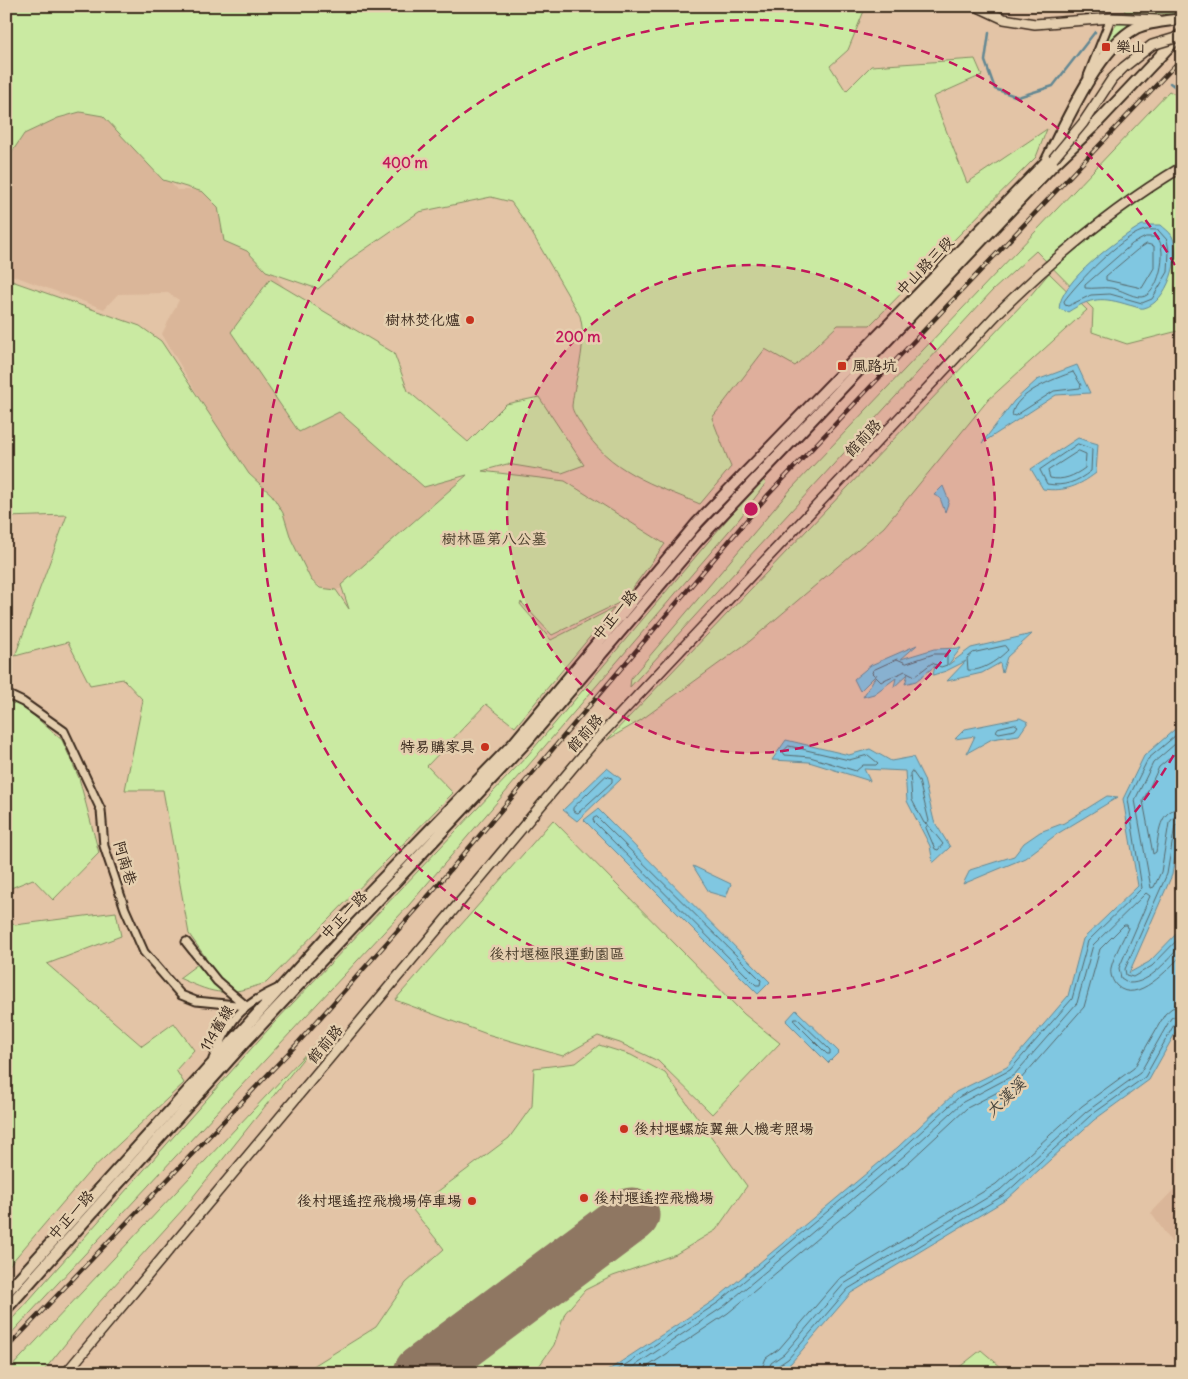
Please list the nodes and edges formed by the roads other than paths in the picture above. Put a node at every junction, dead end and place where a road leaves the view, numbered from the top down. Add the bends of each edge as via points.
1 (976, 6) edge
2 (1111, 18) junction
3 (1176, 20) edge
4 (1182, 35) edge
5 (1082, 91) junction
6 (1050, 163) junction
7 (1182, 167) edge
8 (699, 539) joint
9 (681, 542) joint
10 (6, 694) edge
11 (186, 942) dead end
12 (281, 987) junction
13 (290, 994) junction
14 (246, 1006) junction
15 (216, 1067) junction
16 (6, 1293) edge
17 (6, 1309) edge
18 (66, 1373) edge

1 - 2 street via 1004,19 1035,24
2 - 3 street
2 - 5 street
3 - 5 main road, 中山路三段 via 1145,25 1125,36
4 - 6 main road, 中山路三段
4 - 6 street, bridge via 1152,45 1124,66
5 - 6 main road, 中山路三段
6 - 8 main road, 中山路三段
6 - 9 main road, 中山路三段
7 - 18 street, 館前路 via 1112,215 1034,277 594,742
8 - 13 main road, 中正一路 via 527,741
9 - 12 main road, 中正一路 via 514,743
10 - 14 street, 阿南巷 via 64,731 100,810 104,846 125,909 144,952 181,994 196,1000
11 - 14 street via 217,981
12 - 13 street
12 - 14 street, 114舊線
12 - 15 main road, 中正一路
13 - 15 main road, 中正一路
14 - 15 street, 114舊線 via 237,1014
15 - 16 main road, 中正一路
15 - 17 main road, 中正一路

